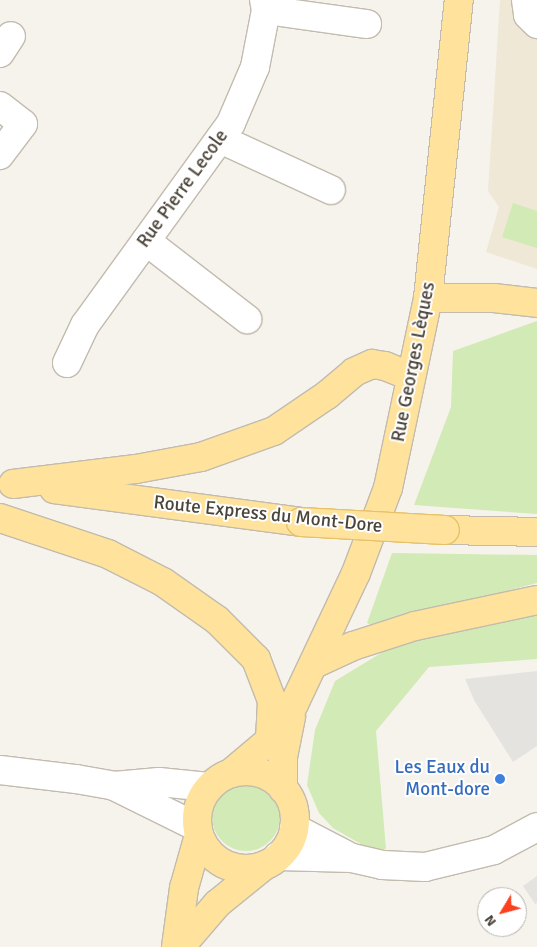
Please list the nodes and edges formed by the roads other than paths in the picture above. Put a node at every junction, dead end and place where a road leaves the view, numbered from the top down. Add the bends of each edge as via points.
1 (459, 0) edge
2 (526, 0) edge
3 (265, 5) edge
4 (367, 24) dead end
5 (537, 24) edge
6 (0, 106) edge
7 (220, 139) junction
8 (0, 156) edge
9 (331, 190) dead end
10 (146, 241) junction
11 (428, 298) junction
12 (537, 303) edge
13 (247, 319) dead end
14 (67, 363) dead end
15 (410, 376) junction
16 (7, 484) edge
17 (0, 518) edge
18 (537, 532) edge
19 (537, 600) edge
20 (314, 664) junction
21 (294, 704) junction
22 (270, 740) junction
23 (0, 770) edge
24 (220, 780) junction
25 (114, 786) junction
26 (283, 789) junction
27 (537, 827) edge
28 (294, 828) junction
29 (198, 831) junction
30 (352, 858) junction
31 (272, 860) junction
32 (176, 947) edge
33 (180, 947) edge

1 - 11 main road, Rue Georges Lèques
2 - 5 street via 528,15
3 - 4 street
3 - 7 street, Rue Pierre Lecole via 255,67 231,123
6 - 8 street via 23,124
7 - 9 street
7 - 10 street, Rue Pierre Lecole
10 - 13 street
10 - 14 street, Rue Pierre Lecole via 85,325
11 - 12 main road via 494,298
11 - 15 main road, Rue Georges Lèques
15 - 16 main road via 372,364 354,372 274,431 201,457 136,469
15 - 20 main road, Rue Georges Lèques via 388,488 356,573
16 - 18 main road, Route Express du Mont-Dore, bridge via 301,522
17 - 22 main road via 108,554 163,582 217,620 256,659 272,701
19 - 20 main road via 415,626 353,646
20 - 21 main road, Rue Georges Lèques
21 - 22 main road, Rue Georges Lèques
21 - 26 main road, Rue Georges Lèques via 283,758
22 - 24 main road, Rue Georges Lèques
23 - 25 street
24 - 25 street
24 - 26 main road via 245,771 260,773
24 - 29 main road via 199,806
25 - 29 street
26 - 28 main road via 291,801
27 - 30 street via 494,850 425,867 382,865
28 - 30 street
28 - 31 main road via 288,844
29 - 31 main road via 207,849 233,867 249,868
29 - 32 main road via 184,888
30 - 31 street
31 - 33 main road via 218,904

